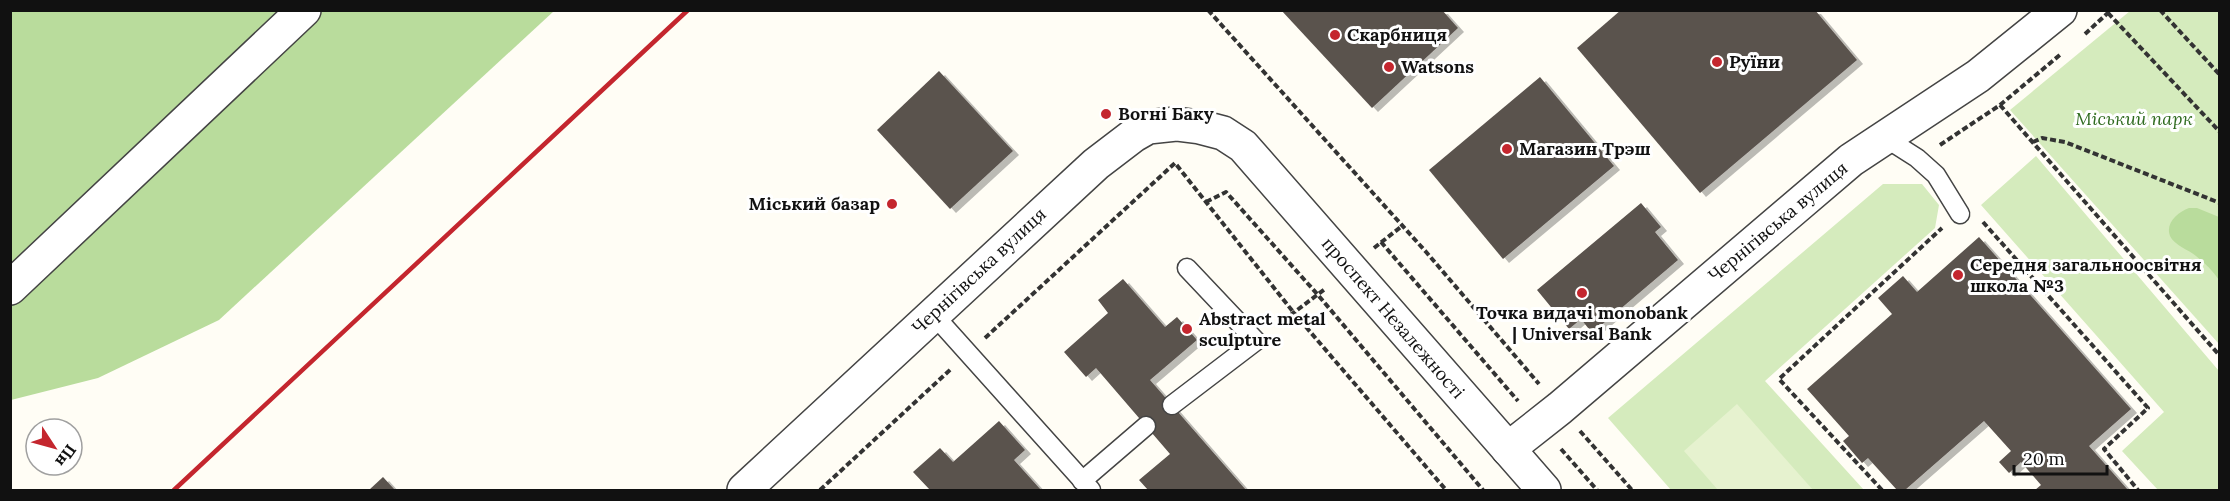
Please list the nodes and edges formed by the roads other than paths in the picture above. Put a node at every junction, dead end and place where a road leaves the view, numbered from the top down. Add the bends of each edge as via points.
1 (303, 10) edge
2 (2060, 10) edge
3 (1884, 137) junction
4 (1243, 146) joint
5 (1960, 214) road end
6 (1187, 268) dead end
7 (10, 288) edge
8 (933, 314) junction
9 (1172, 405) dead end
10 (1146, 426) dead end
11 (1508, 449) junction
12 (1086, 486) edge
13 (744, 490) edge
14 (1544, 490) edge

1 - 7 street
2 - 3 street, Чернігівська вулиця via 1978,76
3 - 5 lane via 1936,175
3 - 11 street, Чернігівська вулиця via 1822,184
4 - 8 street, Чернігівська вулиця via 1223,133 1176,124 1148,127 1116,147 1064,192
4 - 11 street, проспект Незалежності
6 - 9 lane via 1256,341
8 - 12 lane
8 - 13 street, Чернігівська вулиця
10 - 12 lane
11 - 14 street, проспект Незалежності

